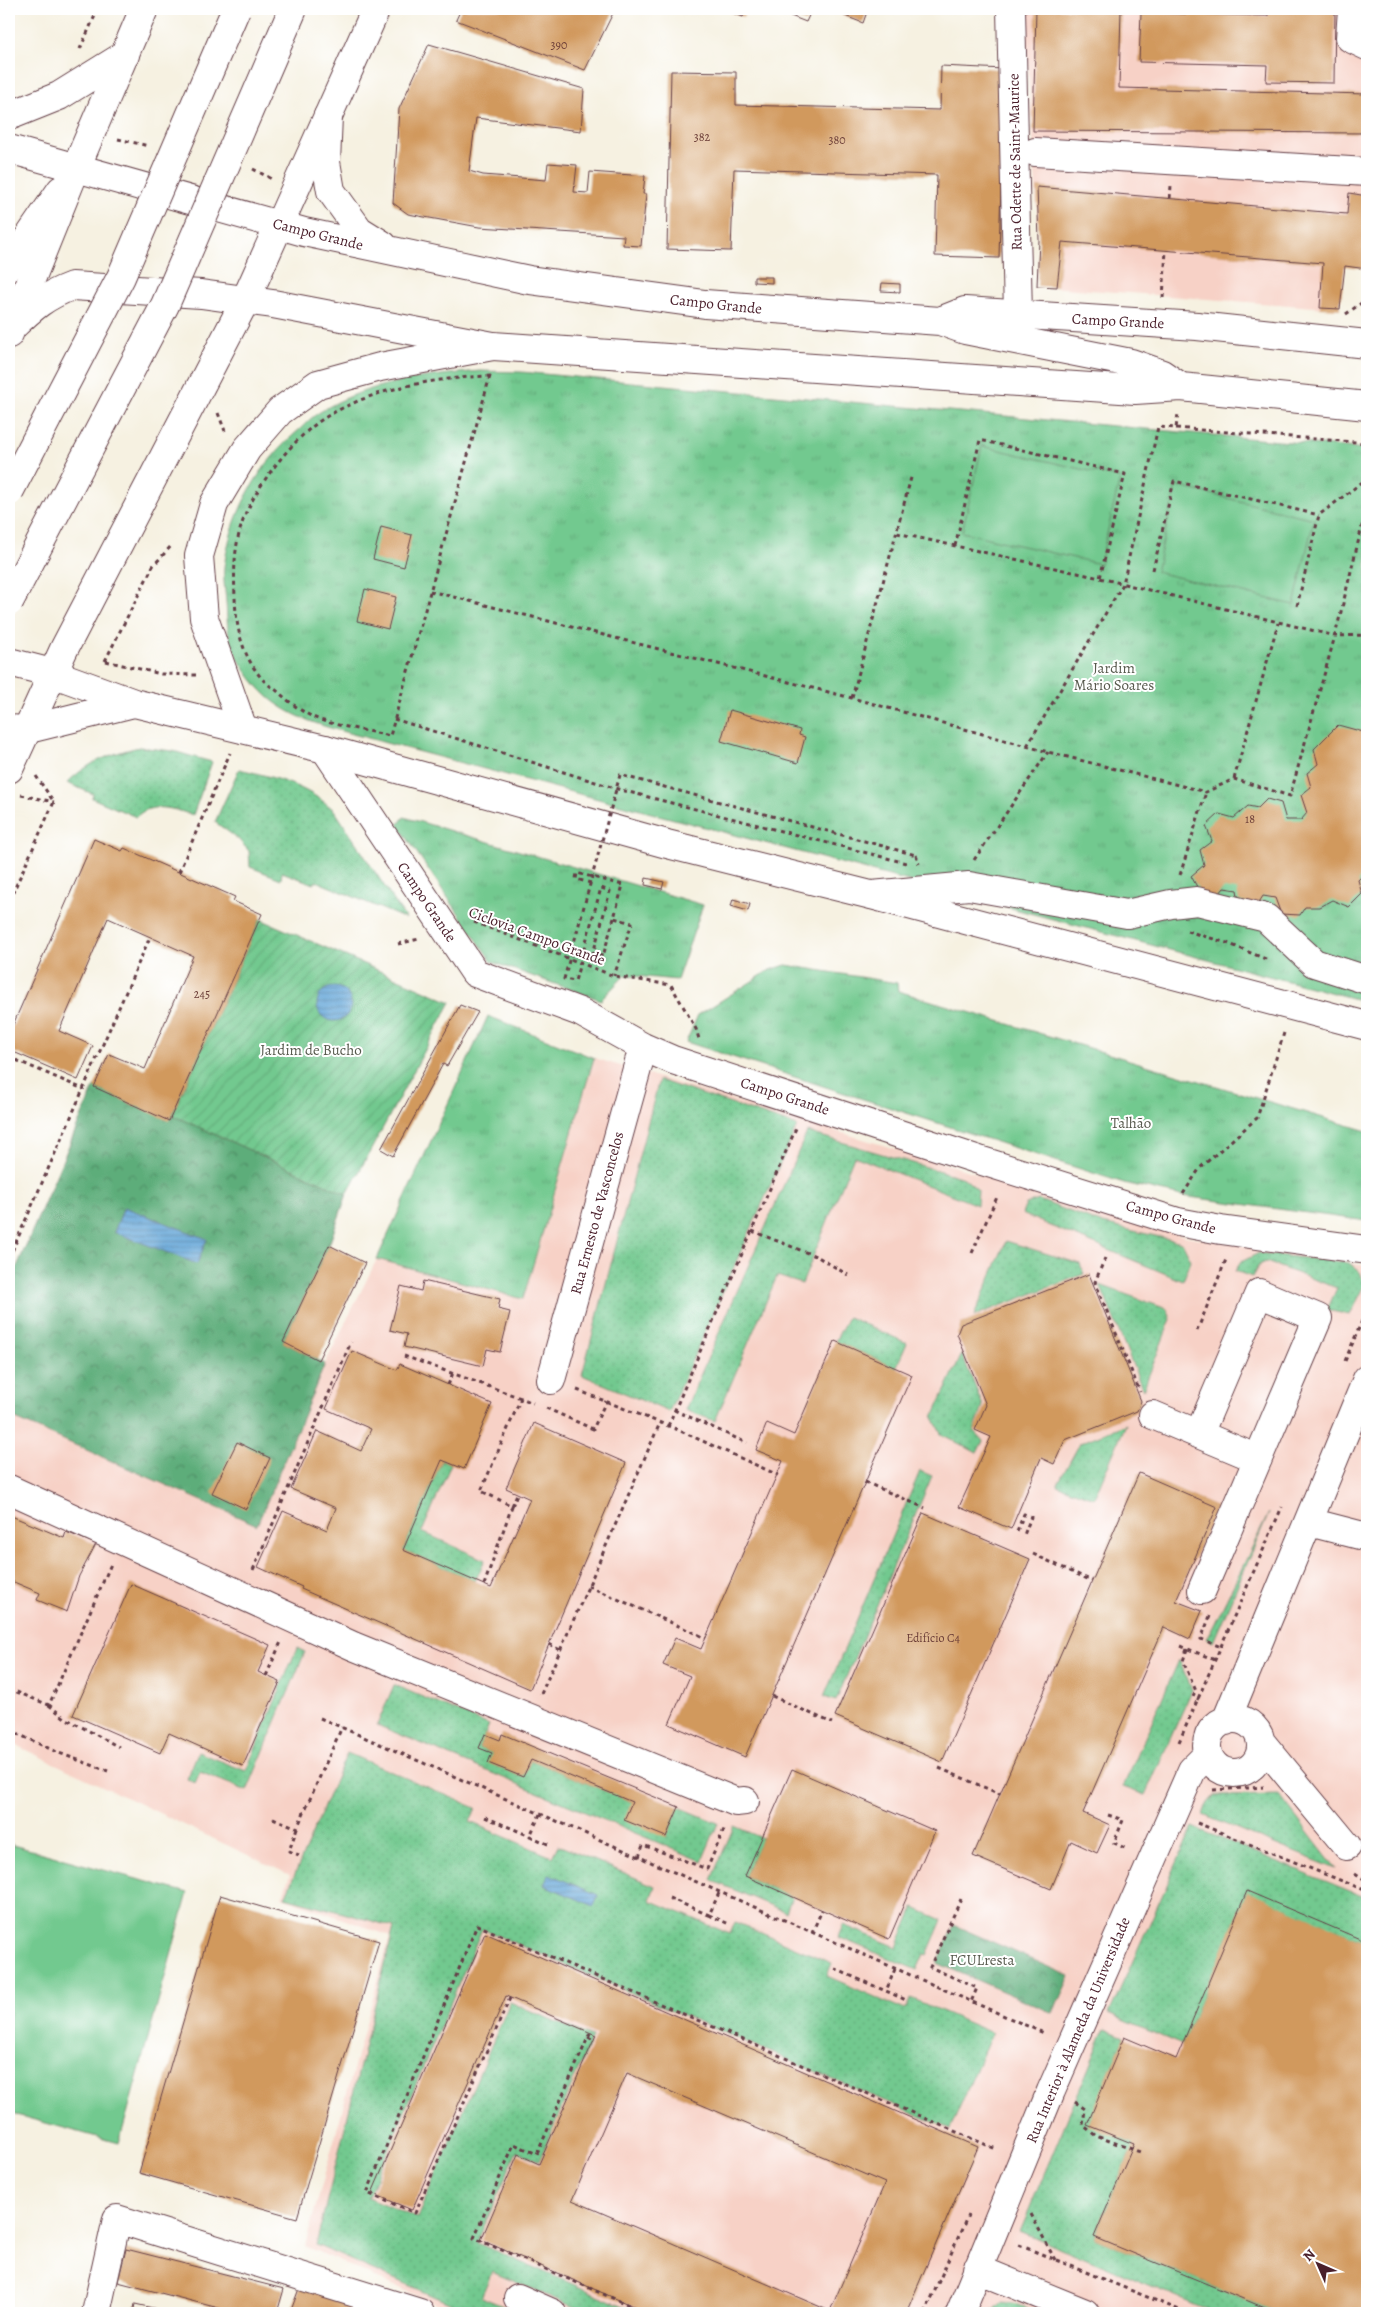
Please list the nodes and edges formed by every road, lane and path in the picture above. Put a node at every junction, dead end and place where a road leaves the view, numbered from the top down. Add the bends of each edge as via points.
1 (144, 9) edge
2 (236, 9) edge
3 (293, 9) edge
4 (1011, 9) edge
5 (1352, 9) edge
6 (376, 10) edge
7 (1367, 46) edge
8 (125, 55) junction
9 (328, 112) junction
10 (9, 116) edge
11 (9, 149) edge
12 (1035, 152) dead end
13 (76, 168) junction
14 (1367, 172) edge
15 (280, 225) junction
16 (1166, 250) dead end
17 (393, 251) junction
18 (9, 266) edge
19 (245, 300) junction
20 (1162, 303) dead end
21 (1018, 315) junction
22 (940, 321) junction
23 (11, 330) edge
24 (1367, 344) edge
25 (493, 346) junction
26 (1181, 387) junction
27 (1367, 406) edge
28 (1158, 427) dead end
29 (1176, 428) dead end
30 (1367, 443) edge
31 (1367, 467) edge
32 (912, 474) dead end
33 (1366, 480) edge
34 (9, 492) edge
35 (1367, 506) edge
36 (1319, 515) junction
37 (897, 534) junction
38 (955, 546) junction
39 (1153, 570) dead end
40 (1100, 578) junction
41 (1123, 584) junction
42 (430, 591) junction
43 (9, 602) edge
44 (1297, 606) dead end
45 (1278, 623) junction
46 (1367, 635) edge
47 (1335, 636) junction
48 (64, 649) junction
49 (9, 662) edge
50 (52, 673) junction
51 (225, 675) junction
52 (259, 676) junction
53 (852, 698) junction
54 (134, 703) junction
55 (394, 720) junction
56 (17, 729) edge
57 (237, 740) junction
58 (1027, 746) junction
59 (325, 749) junction
60 (1048, 752) junction
61 (1234, 779) junction
62 (12, 781) edge
63 (1206, 792) junction
64 (916, 855) dead end
65 (973, 861) dead end
66 (920, 866) dead end
67 (178, 872) dead end
68 (591, 883) junction
69 (871, 895) junction
70 (9, 901) edge
71 (1171, 904) junction
72 (614, 918) junction
73 (445, 929) junction
74 (1181, 930) dead end
75 (150, 937) dead end
76 (398, 944) dead end
77 (1277, 964) dead end
78 (614, 976) junction
79 (1367, 980) edge
80 (1292, 1006) junction
81 (1367, 1026) edge
82 (696, 1029) dead end
83 (643, 1047) junction
84 (9, 1057) edge
85 (83, 1090) junction
86 (807, 1102) junction
87 (1009, 1170) junction
88 (1178, 1222) junction
89 (752, 1232) junction
90 (1237, 1232) junction
91 (1367, 1250) edge
92 (972, 1253) dead end
93 (9, 1258) edge
94 (1105, 1258) dead end
95 (848, 1276) dead end
96 (1196, 1331) dead end
97 (351, 1342) dead end
98 (404, 1356) dead end
99 (453, 1373) junction
100 (1367, 1379) edge
101 (562, 1384) joint
102 (448, 1385) dead end
103 (521, 1398) junction
104 (606, 1401) junction
105 (1147, 1404) joint
106 (674, 1410) junction
107 (660, 1423) junction
108 (668, 1426) junction
109 (1199, 1434) junction
110 (747, 1443) dead end
111 (1258, 1459) junction
112 (778, 1475) dead end
113 (865, 1482) dead end
114 (9, 1489) edge
115 (517, 1494) dead end
116 (512, 1506) junction
117 (925, 1508) dead end
118 (1310, 1522) junction
119 (1017, 1531) dead end
120 (1024, 1535) dead end
121 (1367, 1537) edge
122 (122, 1541) junction
123 (1033, 1554) dead end
124 (1092, 1581) dead end
125 (484, 1585) dead end
126 (588, 1586) dead end
127 (1202, 1590) dead end
128 (242, 1596) junction
129 (284, 1636) dead end
130 (706, 1638) dead end
131 (1201, 1639) dead end
132 (549, 1644) dead end
133 (1181, 1646) dead end
134 (1221, 1647) dead end
135 (1187, 1649) junction
136 (560, 1650) junction
137 (1215, 1660) dead end
138 (266, 1676) dead end
139 (9, 1688) edge
140 (543, 1688) dead end
141 (772, 1696) dead end
142 (1198, 1698) dead end
143 (49, 1705) junction
144 (320, 1718) dead end
145 (1226, 1721) junction
146 (832, 1722) dead end
147 (342, 1727) junction
148 (9, 1730) edge
149 (1261, 1742) junction
150 (119, 1747) dead end
151 (1208, 1754) junction
152 (940, 1768) dead end
153 (108, 1771) dead end
154 (1270, 1787) dead end
155 (1207, 1790) dead end
156 (1000, 1794) dead end
157 (740, 1801) joint
158 (1174, 1813) junction
159 (540, 1814) junction
160 (1108, 1814) dead end
161 (485, 1817) dead end
162 (273, 1818) dead end
163 (297, 1828) junction
164 (530, 1836) junction
165 (550, 1845) dead end
166 (1131, 1850) dead end
167 (299, 1855) dead end
168 (639, 1857) junction
169 (1348, 1857) joint
170 (1367, 1881) edge
171 (1367, 1891) edge
172 (719, 1892) junction
173 (669, 1898) dead end
174 (961, 1899) dead end
175 (822, 1910) dead end
176 (709, 1915) junction
177 (729, 1924) dead end
178 (812, 1933) junction
179 (835, 1969) dead end
180 (895, 1969) junction
181 (886, 1992) junction
182 (510, 1998) dead end
183 (906, 2000) dead end
184 (971, 2002) junction
185 (594, 2040) dead end
186 (1072, 2045) junction
187 (1051, 2091) junction
188 (996, 2149) dead end
189 (1140, 2152) dead end
190 (1029, 2210) dead end
191 (1001, 2214) junction
192 (1055, 2260) junction
193 (977, 2269) junction
194 (518, 2298) dead end
195 (96, 2313) edge
196 (420, 2313) edge
197 (552, 2313) edge
198 (647, 2313) edge
199 (960, 2313) edge
200 (1085, 2313) edge
201 (1187, 2313) edge

1 - 8 main road
2 - 34 main road, bridge via 122,277
3 - 43 main road, bridge via 165,305
4 - 21 main road, Rua Odette de Saint-Maurice
5 - 7 main road via 1350,38
6 - 9 main road
8 - 10 main road via 59,96
8 - 13 main road
9 - 15 main road
9 - 17 main road via 326,162 332,191 359,230
11 - 13 main road, Campo Grande
12 - 14 main road
13 - 15 main road, Campo Grande
13 - 18 main road
13 - 23 main road
15 - 17 main road, Campo Grande
15 - 19 main road
16 - 20 path
17 - 22 main road, Campo Grande via 529,280 705,304
19 - 23 main road via 202,294 72,286 36,304
19 - 25 main road
19 - 48 main road
21 - 22 main road, Campo Grande via 965,311
21 - 24 main road, Campo Grande via 1189,326
22 - 26 main road via 965,330 1131,363 1162,374
25 - 26 main road via 1135,390
25 - 51 main road via 380,367 318,384 280,410 247,449 214,504 199,556 204,618
26 - 27 main road
28 - 41 path
29 - 30 path
31 - 33 path
32 - 37 path
33 - 36 path
35 - 47 path
36 - 39 path via 1174,481
36 - 44 path
37 - 38 path
37 - 53 path
38 - 40 path
38 - 40 path via 980,440 1125,474
40 - 41 path
41 - 45 path
41 - 58 path
42 - 52 path via 490,376 433,381 356,402 325,418 286,451 260,489 240,528 234,562 239,641
42 - 53 path
42 - 55 path
45 - 47 path
45 - 61 path
46 - 47 path
47 - 61 path via 1290,796
48 - 50 main road
48 - 51 path via 162,674
49 - 50 main road
50 - 54 main road
50 - 56 main road
51 - 52 path
51 - 57 main road
52 - 55 path via 314,717 390,736
53 - 58 path
54 - 56 main road
54 - 57 main road
55 - 66 path via 622,790
56 - 62 main road
57 - 59 main road
57 - 67 path
58 - 60 path
59 - 69 main road via 659,841
59 - 73 main road, Campo Grande
60 - 63 path
60 - 65 path
61 - 63 path
62 - 70 path via 54,802
63 - 71 path
64 - 68 path, bridge via 620,775
68 - 72 path via 576,879 577,873 622,885
68 - 72 path, bridge via 564,978 575,981 601,888 610,890 593,954 603,956
69 - 71 main road via 969,886 1127,914
69 - 80 main road
71 - 79 main road via 1197,901 1266,918 1314,963
72 - 78 path, Ciclovia Campo Grande via 632,923
73 - 76 path, Ciclovia Campo Grande via 439,934
73 - 78 path, Ciclovia Campo Grande via 462,918
73 - 83 main road, Campo Grande via 475,973 580,1012
74 - 77 path via 1227,943
75 - 85 path
78 - 82 path, Ciclovia Campo Grande via 671,985
80 - 81 main road
80 - 88 path via 1257,1118 1200,1168 1182,1196
83 - 86 main road, Campo Grande via 673,1060
83 - 101 main road, Rua Ernesto de Vasconcelos
84 - 85 path
85 - 93 path
86 - 87 main road, Campo Grande
86 - 89 path
87 - 88 main road, Campo Grande
87 - 92 path
88 - 90 main road, Campo Grande
89 - 95 path via 818,1256
89 - 106 path
90 - 91 main road, Campo Grande
90 - 96 path
94 - 105 path via 1095,1282
97 - 128 path
98 - 99 path
99 - 102 path
99 - 103 path
100 - 118 main road
101 - 104 path
103 - 104 path via 593,1429
103 - 116 path via 481,1491
104 - 107 path
105 - 109 main road
106 - 108 path
106 - 110 path
107 - 108 path
107 - 136 path
108 - 112 path
109 - 111 main road
109 - 111 main road via 1259,1293 1318,1318
111 - 127 main road
113 - 117 path
114 - 122 main road
115 - 116 path
116 - 125 path
118 - 121 main road
118 - 145 main road
119 - 120 path via 1024,1514 1031,1517
122 - 128 main road
122 - 143 path
123 - 124 path
126 - 130 path, bridge
128 - 157 main road via 353,1646
129 - 138 path
131 - 134 path
132 - 136 path
133 - 135 path
135 - 137 path
135 - 142 path via 1183,1661 1196,1691 1193,1697
136 - 140 path
139 - 143 path
141 - 146 path
143 - 150 path via 65,1718
144 - 147 path
145 - 149 main road via 1244,1721 1252,1726
145 - 151 main road via 1213,1730 1207,1746
147 - 159 path
147 - 163 path
148 - 153 path
149 - 151 main road via 1258,1759 1244,1771 1227,1772 1218,1768
149 - 169 main road
151 - 158 main road, Rua Interior à Alameda da Universidade via 1192,1770
152 - 156 path
154 - 155 path
157 - 168 path via 707,1869 643,1846
158 - 171 path
158 - 186 main road, Rua Interior à Alameda da Universidade
159 - 164 path
159 - 168 path
160 - 166 path via 1123,1820 1114,1844
161 - 164 path
162 - 163 path
163 - 167 path via 289,1851
164 - 165 path
168 - 172 path
169 - 170 path
172 - 176 path
172 - 178 path
173 - 176 path
174 - 184 path via 930,1967 977,1988
175 - 178 path
176 - 177 path
178 - 180 path
179 - 181 path
180 - 181 path
180 - 184 path
181 - 183 path
182 - 188 path via 415,2212 367,2193 477,1925
184 - 186 path
185 - 198 path via 589,2035 537,2154 514,2144 474,2238
186 - 187 main road, Rua Interior à Alameda da Universidade
187 - 189 path via 1068,2097 1085,2109 1083,2126 1096,2136
187 - 191 main road, Rua Interior à Alameda da Universidade
190 - 192 path
191 - 192 path via 1020,2246
191 - 193 main road, Rua Interior à Alameda da Universidade
192 - 201 path
193 - 199 main road, Rua Interior à Alameda da Universidade
193 - 200 main road
194 - 197 main road
195 - 196 main road via 118,2219

